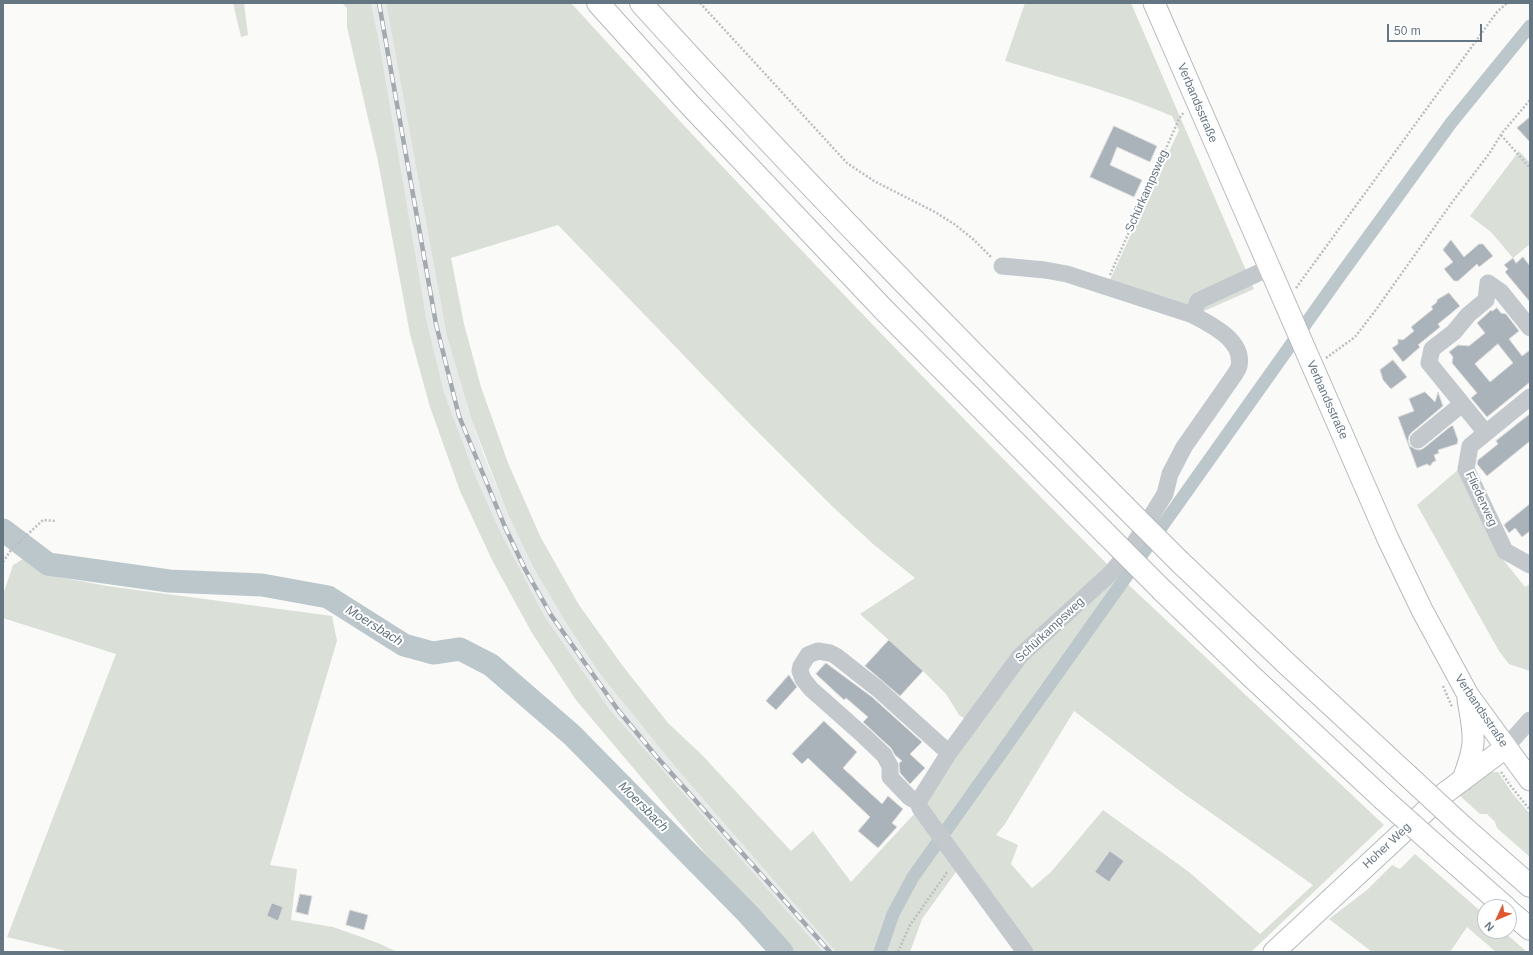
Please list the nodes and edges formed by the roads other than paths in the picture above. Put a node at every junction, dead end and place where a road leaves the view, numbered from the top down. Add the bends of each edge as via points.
1 (598, 3) edge
2 (641, 3) edge
3 (1154, 3) edge
4 (1002, 266) road end
5 (1269, 268) junction
6 (1193, 315) junction
7 (1530, 328) edge
8 (1530, 397) edge
9 (1462, 404) junction
10 (1486, 433) junction
11 (1418, 440) dead end
12 (1528, 558) edge
13 (1468, 695) junction
14 (1530, 720) edge
15 (1530, 730) edge
16 (1505, 748) junction
17 (949, 754) junction
18 (1463, 780) junction
19 (1530, 780) edge
20 (918, 802) junction
21 (1530, 886) edge
22 (1496, 899) edge
23 (1517, 918) edge
24 (1530, 929) edge
25 (1025, 952) edge
26 (1274, 952) edge

1 - 22 highway, bridge via 885,311 1162,590 1382,798
2 - 21 highway, bridge via 718,88 910,288 1180,562 1287,664
3 - 5 main road, Verbandsstraße
4 - 6 street, Schürkampsweg via 1067,274
5 - 6 street via 1198,301
5 - 13 main road, Verbandsstraße via 1290,302 1311,362 1388,539 1422,610
6 - 17 street, Schürkampsweg via 1212,325 1232,341 1238,352 1239,365 1233,377 1184,446 1172,469 1165,494 1134,544 1112,572 1020,656
7 - 9 street via 1501,292 1488,283 1486,300 1468,315 1454,332 1432,349 1429,363
8 - 10 street, Fliederweg
9 - 10 street
9 - 11 street
10 - 12 street, Fliederweg via 1470,446 1466,469 1505,551
13 - 16 main road, Verbandsstraße
13 - 18 main road via 1473,744
14 - 16 street, Hoher Weg
15 - 16 street, Hoher Weg
16 - 18 main road, Hoher Weg
16 - 19 main road, Verbandsstraße
17 - 20 street, Schürkampsweg
17 - 20 street via 878,689 836,656 818,651 808,655 803,662 800,671 811,690 884,755 890,766 890,777 909,797
18 - 26 main road, Hoher Weg via 1407,827
20 - 25 street via 934,829
23 - 24 highway

